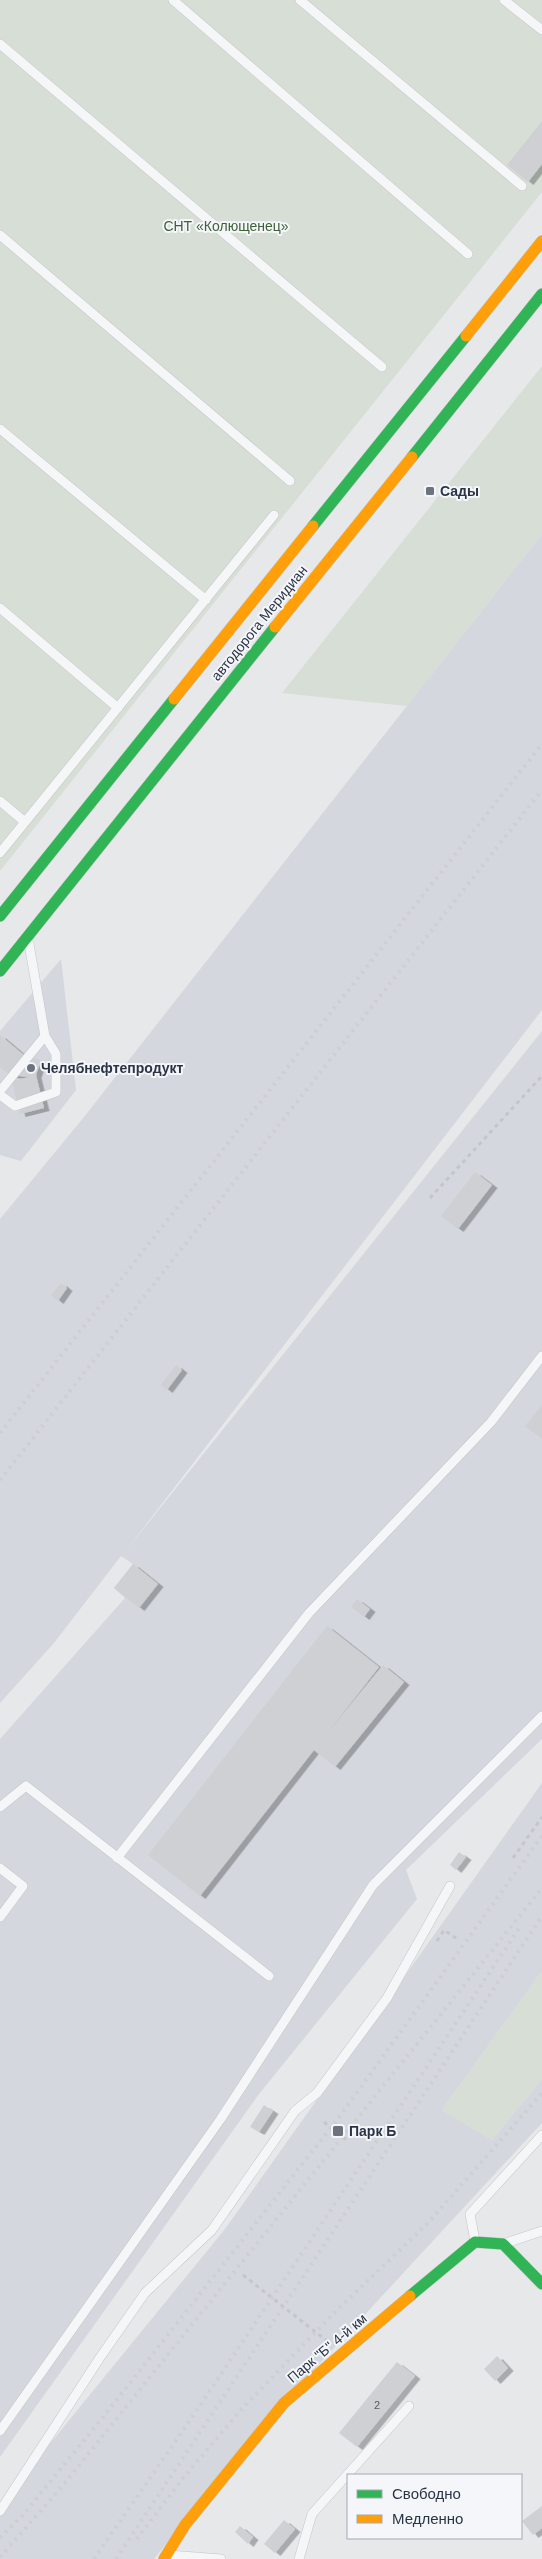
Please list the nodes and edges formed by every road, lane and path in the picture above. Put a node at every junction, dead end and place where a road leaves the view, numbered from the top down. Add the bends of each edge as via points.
1 (174, 0) edge
2 (300, 0) edge
3 (504, 0) edge
4 (542, 30) edge
5 (0, 44) edge
6 (522, 186) dead end
7 (0, 235) edge
8 (542, 241) edge
9 (468, 254) dead end
10 (542, 294) edge
11 (382, 367) dead end
12 (0, 429) edge
13 (290, 480) dead end
14 (274, 515) dead end
15 (206, 600) junction
16 (0, 608) edge
17 (118, 708) junction
18 (0, 801) edge
19 (25, 822) junction
20 (0, 853) edge
21 (0, 916) edge
22 (28, 936) junction
23 (0, 971) edge
24 (45, 1036) junction
25 (542, 1076) edge
26 (0, 1093) edge
27 (430, 1198) dead end
28 (542, 1356) edge
29 (542, 1716) edge
30 (0, 1807) edge
31 (542, 1817) edge
32 (117, 1858) junction
33 (513, 1858) dead end
34 (0, 1868) edge
35 (450, 1886) dead end
36 (0, 1917) edge
37 (456, 1938) dead end
38 (437, 1940) dead end
39 (269, 1976) dead end
40 (324, 2122) dead end
41 (542, 2136) edge
42 (348, 2141) dead end
43 (542, 2232) edge
44 (476, 2242) junction
45 (503, 2244) junction
46 (243, 2275) dead end
47 (542, 2284) edge
48 (330, 2343) dead end
49 (409, 2406) dead end
50 (0, 2431) edge
51 (348, 2474) edge
52 (347, 2475) edge
53 (0, 2511) edge
54 (165, 2557) edge
55 (221, 2559) edge
56 (300, 2559) edge

1 - 9 lane
2 - 6 lane
3 - 4 lane
5 - 11 lane
7 - 13 lane
8 - 21 main road, автодорога Меридиан
10 - 22 main road, автодорога Меридиан
12 - 15 lane
14 - 15 lane
15 - 17 lane
16 - 17 lane
17 - 19 lane
18 - 19 lane
19 - 20 lane
22 - 23 main road, автодорога Меридиан
22 - 24 lane
24 - 26 lane
24 - 26 lane via 56,1054 56,1092 15,1106
25 - 27 path
28 - 32 lane via 491,1422 309,1613
29 - 50 lane via 373,1885 220,2120
30 - 32 lane via 26,1786
31 - 33 path
32 - 39 lane
34 - 36 lane via 23,1886
35 - 53 lane via 387,1998 317,2093 295,2111 212,2230 145,2293
37 - 38 path via 444,1930
40 - 42 path
41 - 44 lane via 470,2214
43 - 45 lane
44 - 45 main road
44 - 54 main road, Парк "Б" 4-й км via 284,2404 184,2526
45 - 47 main road
46 - 48 path
49 - 51 lane
52 - 56 lane via 312,2514
54 - 55 lane

